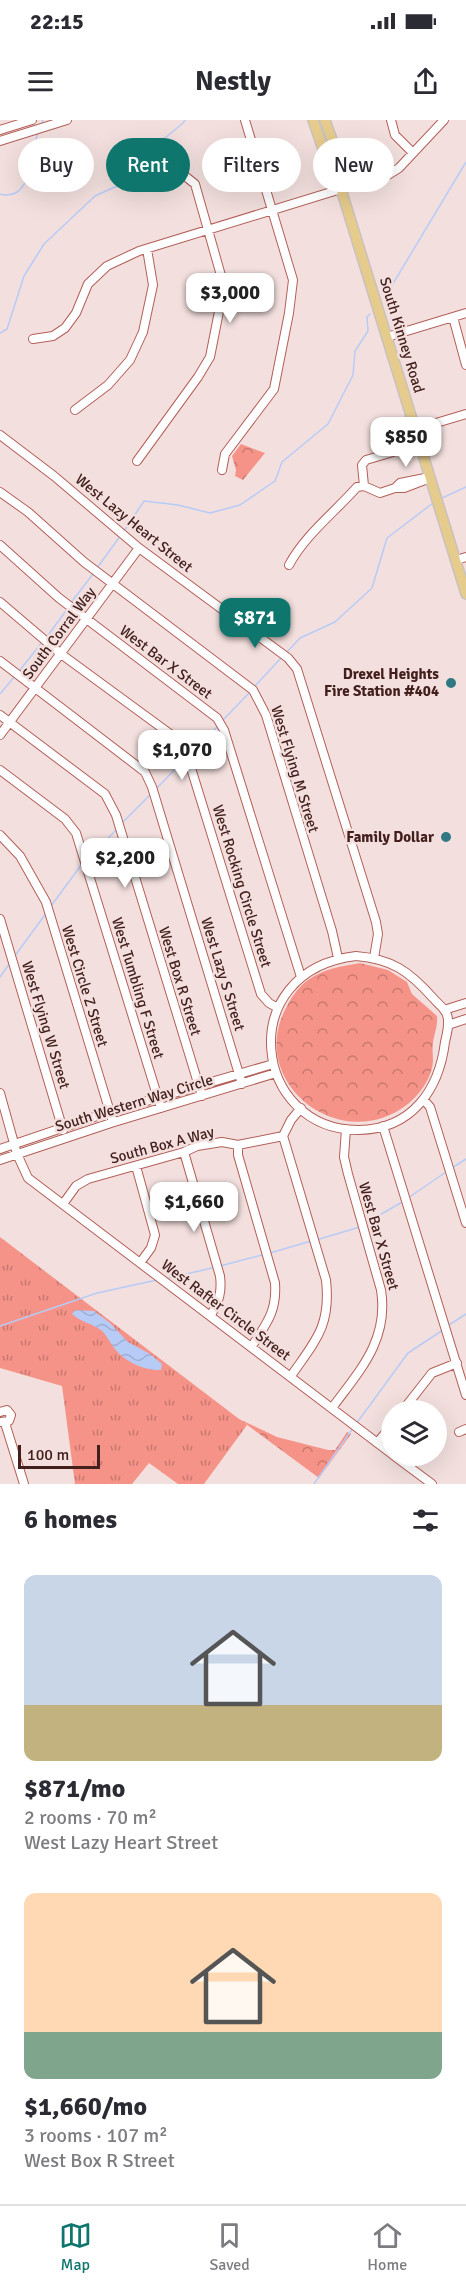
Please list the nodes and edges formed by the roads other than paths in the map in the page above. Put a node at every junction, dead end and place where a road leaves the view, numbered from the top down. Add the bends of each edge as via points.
1 (32, 120) edge
2 (67, 120) edge
3 (245, 120) edge
4 (313, 120) edge
5 (326, 120) edge
6 (391, 120) edge
7 (444, 120) edge
8 (0, 130) edge
9 (319, 138) edge
10 (332, 138) edge
11 (0, 141) edge
12 (412, 153) junction
13 (394, 171) edge
14 (190, 180) edge
15 (332, 192) edge
16 (342, 192) edge
17 (272, 212) junction
18 (208, 230) junction
19 (147, 249) junction
20 (466, 313) edge
21 (453, 317) junction
22 (387, 337) junction
23 (33, 339) dead end
24 (466, 364) edge
25 (75, 410) dead end
26 (466, 414) edge
27 (416, 429) junction
28 (0, 435) edge
29 (393, 452) dead end
30 (137, 461) dead end
31 (222, 470) dead end
32 (430, 477) junction
33 (364, 486) junction
34 (0, 492) edge
35 (0, 545) edge
36 (140, 548) junction
37 (466, 557) edge
38 (456, 560) junction
39 (289, 566) dead end
40 (113, 584) junction
41 (466, 594) edge
42 (0, 602) edge
43 (87, 619) junction
44 (61, 654) junction
45 (0, 661) edge
46 (35, 688) junction
47 (0, 715) edge
48 (9, 723) junction
49 (0, 735) edge
50 (0, 770) edge
51 (0, 835) edge
52 (0, 919) edge
53 (338, 958) junction
54 (374, 958) junction
55 (301, 977) junction
56 (466, 1003) edge
57 (278, 1008) junction
58 (444, 1010) junction
59 (466, 1019) edge
60 (448, 1025) junction
61 (273, 1064) junction
62 (276, 1073) junction
63 (239, 1074) junction
64 (242, 1084) junction
65 (198, 1086) junction
66 (0, 1096) edge
67 (202, 1096) junction
68 (158, 1099) junction
69 (424, 1100) junction
70 (161, 1108) junction
71 (301, 1108) junction
72 (109, 1112) junction
73 (113, 1122) junction
74 (383, 1126) junction
75 (62, 1127) junction
76 (346, 1129) junction
77 (283, 1136) junction
78 (66, 1138) junction
79 (14, 1143) junction
80 (238, 1145) junction
81 (0, 1149) edge
82 (184, 1152) junction
83 (17, 1154) junction
84 (0, 1160) edge
85 (136, 1166) junction
86 (63, 1204) junction
87 (466, 1223) edge
88 (140, 1263) junction
89 (211, 1315) junction
90 (252, 1346) junction
91 (456, 1363) junction
92 (291, 1376) junction
93 (466, 1395) edge
94 (411, 1400) edge
95 (332, 1408) junction
96 (0, 1412) edge
97 (2, 1422) edge
98 (381, 1438) edge
99 (377, 1443) junction
100 (381, 1446) edge
101 (408, 1466) edge
102 (24, 1484) edge
103 (432, 1484) edge

1 - 8 street
2 - 11 street
3 - 17 street
4 - 9 main road, South Kinney Road
5 - 10 main road, South Kinney Road
6 - 12 street via 395,135
7 - 12 street
12 - 13 street
14 - 18 street via 195,184
15 - 17 street
16 - 22 main road, South Kinney Road
17 - 18 street
17 - 31 street via 293,280 287,324 274,389 225,454
18 - 19 street
18 - 30 street via 224,286 210,357
19 - 23 street via 107,266 88,284 65,328 53,336
19 - 25 street via 153,285 143,332 130,360 108,386
20 - 21 street
21 - 22 street
21 - 24 street
22 - 27 main road, South Kinney Road
26 - 27 street
27 - 32 main road, South Kinney Road
28 - 36 street, West Lazy Heart Street
29 - 33 street via 366,460 362,465
32 - 33 street via 400,483 380,493
32 - 38 main road, South Kinney Road
33 - 39 street via 357,487 308,536
34 - 40 street, West Flying M Street
35 - 43 street, West Bar X Street
36 - 40 street, South Corral Way
36 - 54 street, West Lazy Heart Street via 288,658 297,669 376,922
37 - 38 street
38 - 41 main road, South Kinney Road
40 - 43 street, South Corral Way
40 - 53 street, West Flying M Street via 253,690 258,698
42 - 44 street, West Rocking Circle Street
43 - 44 street, South Corral Way
43 - 55 street, West Bar X Street via 217,718 225,730
44 - 46 street, South Corral Way
44 - 57 street, West Rocking Circle Street via 177,740 186,752 261,994
45 - 46 street, West Lazy S Street
46 - 48 street, South Corral Way
46 - 63 street, West Lazy S Street via 144,772 152,787
47 - 48 street, West Box R Street
48 - 49 street, South Corral Way
48 - 65 street, West Box R Street via 105,794 116,815
50 - 68 street, West Tumbling F Street via 65,819 76,833
51 - 72 street, West Circle Z Street via 20,856 46,902
52 - 75 street, West Flying W Street
53 - 54 street
53 - 55 street
54 - 58 street via 414,977
55 - 57 street
56 - 58 street
57 - 61 street via 271,1032
58 - 60 street
59 - 60 street
60 - 69 street via 442,1065
61 - 62 street
61 - 63 street, South Western Way Circle
62 - 64 street, South Western Way Circle
62 - 71 street
63 - 64 street, West Lazy S Street
63 - 65 street, South Western Way Circle
64 - 67 street, South Western Way Circle
65 - 67 street, West Box R Street
65 - 68 street, South Western Way Circle
66 - 79 street, West Rafter Circle Street
67 - 70 street, South Western Way Circle
68 - 70 street, West Tumbling F Street
68 - 72 street, South Western Way Circle
69 - 74 street
69 - 87 street via 430,1107
70 - 73 street, South Western Way Circle
71 - 76 street via 322,1122
71 - 77 street
72 - 73 street, West Circle Z Street
72 - 75 street, South Western Way Circle
73 - 78 street, South Western Way Circle
74 - 76 street
74 - 91 street
75 - 78 street, West Flying W Street
75 - 79 street, South Western Way Circle
76 - 95 street, West Bar X Street via 344,1158 384,1306 375,1349
77 - 80 street, South Box A Way
77 - 92 street via 326,1280 328,1300 325,1322 316,1341
78 - 83 street, South Western Way Circle
79 - 81 street, South Western Way Circle
79 - 83 street, West Rafter Circle Street
80 - 82 street, South Box A Way via 222,1142
80 - 90 street via 275,1283 272,1315
82 - 85 street, South Box A Way
82 - 89 street via 220,1276 222,1289
83 - 84 street, South Western Way Circle
83 - 86 street, West Rafter Circle Street via 28,1178
85 - 86 street, South Box A Way via 88,1179 76,1186
85 - 88 street via 155,1235
86 - 88 street, West Rafter Circle Street
88 - 89 street, West Rafter Circle Street
89 - 90 street, West Rafter Circle Street
90 - 92 street, West Rafter Circle Street
91 - 93 street
91 - 94 street via 432,1373
92 - 95 street, West Rafter Circle Street
95 - 99 street, West Rafter Circle Street
96 - 97 street via 10,1413 10,1419
97 - 102 street
98 - 99 street
99 - 100 street, West Rafter Circle Street
101 - 103 street, West Rafter Circle Street

